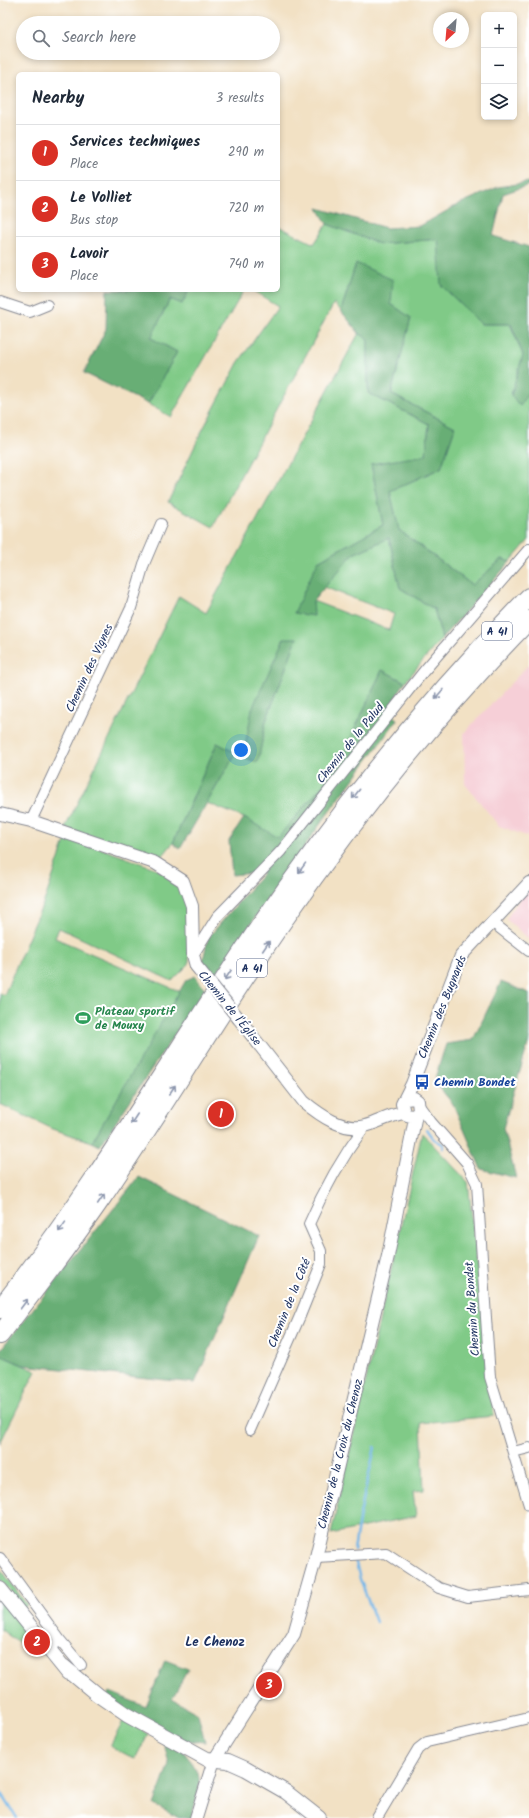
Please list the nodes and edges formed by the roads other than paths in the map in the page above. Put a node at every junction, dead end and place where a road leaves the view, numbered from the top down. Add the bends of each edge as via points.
1 (0, 302) edge
2 (47, 305) dead end
3 (161, 524) dead end
4 (529, 549) edge
5 (529, 587) edge
6 (529, 597) edge
7 (529, 620) edge
8 (465, 665) junction
9 (0, 814) edge
10 (31, 821) junction
11 (529, 883) edge
12 (492, 922) junction
13 (529, 950) edge
14 (194, 955) junction
15 (410, 1111) junction
16 (365, 1126) junction
17 (0, 1309) edge
18 (0, 1335) edge
19 (250, 1430) dead end
20 (529, 1448) edge
21 (513, 1452) junction
22 (529, 1505) edge
23 (316, 1557) junction
24 (0, 1558) edge
25 (0, 1589) edge
26 (529, 1590) edge
27 (54, 1644) junction
28 (81, 1665) dead end
29 (529, 1718) edge
30 (214, 1760) junction
31 (196, 1818) edge
32 (319, 1818) edge
33 (377, 1818) edge

1 - 2 street via 30,312
3 - 10 street, Chemin des Vignes via 144,564 131,608
4 - 14 street, Chemin de la Palud via 424,671 281,851 216,917
5 - 8 highway
6 - 8 highway, A 41
18 -> 7 highway, A 41 via 99,1202 270,940 336,846 422,738
8 -> 17 highway, A 41 via 380,764 311,855 238,959 84,1196
9 - 10 street, Chemin de l'Église
10 - 14 street, Chemin de l'Église via 155,864 183,881 192,906
11 - 12 street, Chemin des Bugnards
12 - 13 street
12 - 15 street, Chemin des Bugnards via 461,956 412,1084
14 - 16 street, Chemin de l'Église, bridge via 196,966 304,1102 332,1121 346,1126
15 - 16 street, Chemin de l'Église
15 - 21 street, Chemin du Bondet via 431,1122 467,1162 477,1184 490,1377
15 - 23 street, Chemin de la Croix du Chenoz via 388,1256
16 - 19 street, Chemin de la Côté via 344,1157 309,1224 322,1251 321,1264
20 - 21 street
21 - 22 street, Chemin du Bondet
23 - 26 street via 386,1553 439,1588 468,1597
23 - 30 street, Chemin de la Croix du Chenoz via 294,1634
24 - 27 street
25 - 27 main road
27 - 28 street
27 - 30 main road via 63,1666 94,1700 128,1715 203,1757
29 - 33 street via 427,1742 418,1749
30 - 31 street, Chemin de la Croix du Chenoz
30 - 32 main road via 228,1761 246,1769 286,1792

